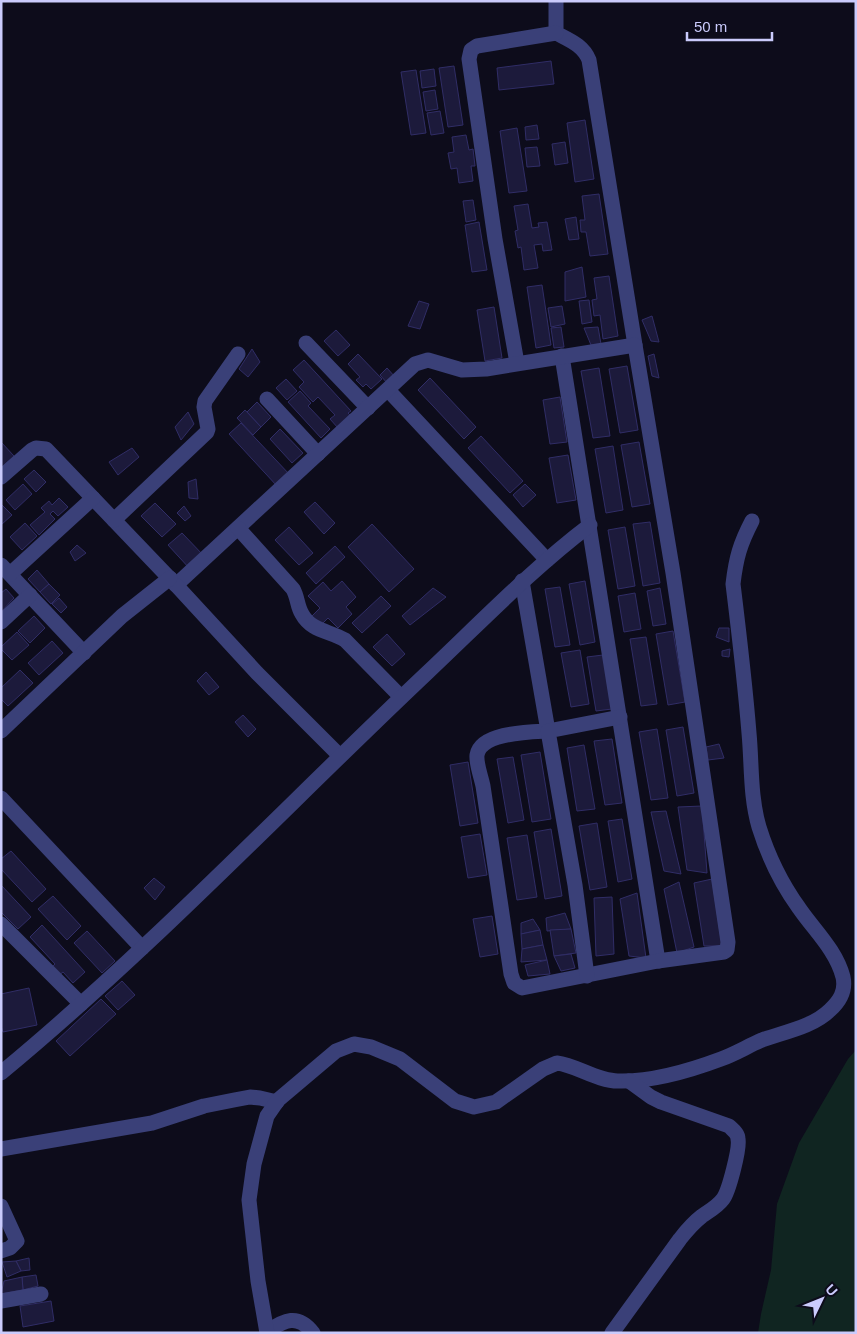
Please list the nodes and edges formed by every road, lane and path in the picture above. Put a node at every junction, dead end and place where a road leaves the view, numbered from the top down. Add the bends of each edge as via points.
1 (556, 1) edge
2 (556, 33) junction
3 (306, 342) dead end
4 (635, 345) junction
5 (238, 354) dead end
6 (562, 356) junction
7 (517, 363) junction
8 (388, 390) junction
9 (267, 399) dead end
10 (368, 408) junction
11 (318, 454) junction
12 (1, 477) edge
13 (93, 498) junction
14 (114, 520) junction
15 (752, 521) dead end
16 (590, 525) junction
17 (238, 528) junction
18 (547, 560) junction
19 (6, 569) edge
20 (522, 581) junction
21 (173, 582) junction
22 (30, 595) junction
23 (1, 622) edge
24 (84, 653) junction
25 (401, 697) junction
26 (620, 717) junction
27 (1, 731) edge
28 (548, 731) junction
29 (340, 756) junction
30 (1, 798) edge
31 (1, 924) edge
32 (142, 948) junction
33 (658, 962) junction
34 (587, 976) junction
35 (81, 1004) junction
36 (1, 1073) edge
37 (629, 1081) junction
38 (277, 1102) junction
39 (1, 1149) edge
40 (1, 1206) edge
41 (1, 1251) edge
42 (41, 1294) dead end
43 (1, 1301) edge
44 (267, 1332) edge
45 (313, 1333) edge
46 (612, 1333) edge

1 - 2 street
2 - 4 street via 578,45 589,60
2 - 7 street via 477,46 471,50 469,59
3 - 10 street
4 - 6 street
4 - 33 street via 728,942 727,950 721,954
5 - 14 street via 205,401 207,432
6 - 7 street
6 - 16 street
7 - 8 street via 462,370 428,360 415,364
8 - 10 street
8 - 18 street
9 - 11 street
10 - 11 street
11 - 17 street
12 - 13 street via 32,450 46,449
13 - 14 street
13 - 19 street
14 - 21 street
15 - 37 street via 736,559 733,584 754,801 774,868 798,908 836,958 844,990 840,1000 818,1019 722,1059 669,1075
16 - 18 street
16 - 26 street
17 - 21 street
17 - 25 street via 293,589 301,613 308,622 345,640
18 - 20 street
19 - 22 street
20 - 25 street
20 - 28 street
21 - 24 street via 122,616
21 - 29 street
22 - 23 street
22 - 24 street
24 - 27 street
25 - 29 street
26 - 28 street
26 - 33 street
28 - 34 street
28 - 34 street via 512,734 487,741 480,747 477,758 511,974 514,983 522,988
29 - 32 street
30 - 32 street
31 - 35 street
32 - 35 street
33 - 34 street
35 - 36 street
37 - 38 street via 616,1081 557,1063 496,1102 474,1107 455,1101 400,1058 372,1046 354,1044 336,1051
37 - 46 street via 656,1100 729,1126 737,1134 738,1143 723,1199 680,1238
38 - 39 street via 250,1097 204,1106 152,1123
38 - 44 street via 267,1116 254,1164 249,1200
40 - 41 street via 17,1241
42 - 43 street
44 - 45 street via 294,1320 303,1323

